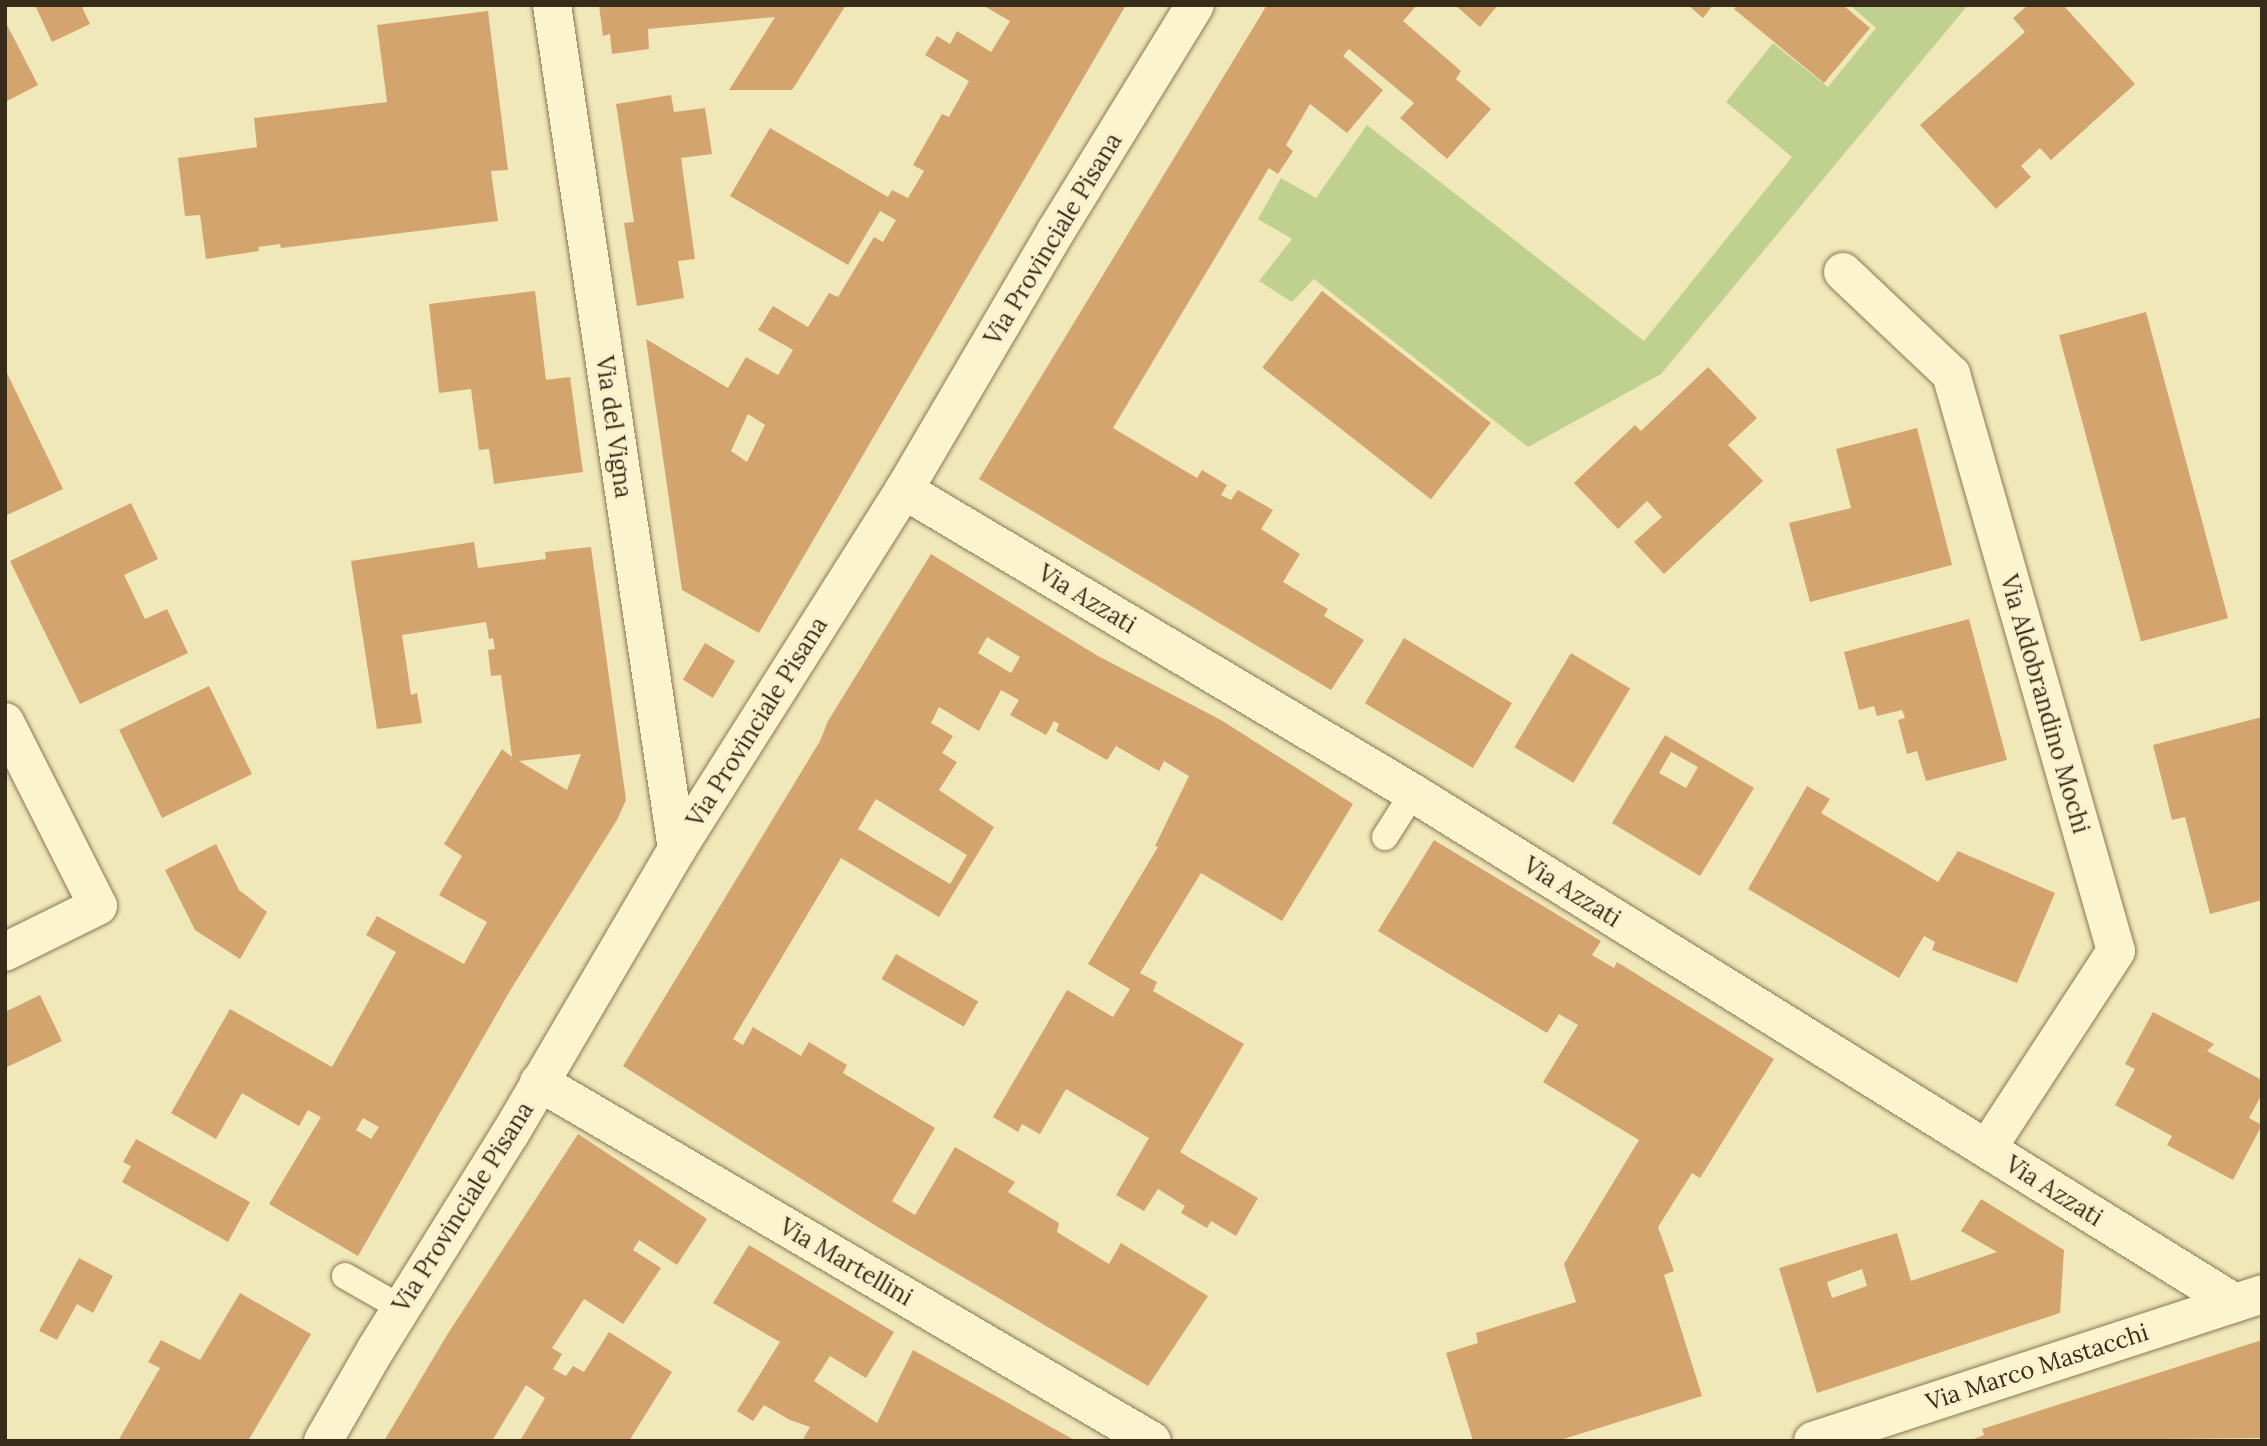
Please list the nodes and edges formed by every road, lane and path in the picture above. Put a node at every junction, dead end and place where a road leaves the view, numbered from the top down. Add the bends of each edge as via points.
1 (552, 5) edge
2 (1195, 5) edge
3 (1843, 272) dead end
4 (904, 490) junction
5 (5, 722) edge
6 (1413, 793) junction
7 (1385, 837) dead end
8 (677, 849) junction
9 (5, 952) edge
10 (539, 1082) junction
11 (1987, 1149) junction
12 (345, 1276) dead end
13 (2248, 1299) edge
14 (401, 1308) junction
15 (323, 1441) edge
16 (1152, 1441) edge
17 (1813, 1441) edge

1 - 8 street, Via del Vigna
2 - 4 street, Via Provinciale Pisana
3 - 11 street, Via Aldobrandino Mochi via 1951,374 2116,951
4 - 6 street, Via Azzati
4 - 8 street, Via Provinciale Pisana
5 - 9 street via 98,906
6 - 7 lane
6 - 11 street, Via Azzati
8 - 10 street, Via Provinciale Pisana
10 - 14 street, Via Provinciale Pisana
10 - 16 street, Via Martellini
11 - 13 street, Via Azzati
12 - 14 lane
13 - 17 street, Via Marco Mastacchi
14 - 15 street, Via Provinciale Pisana

